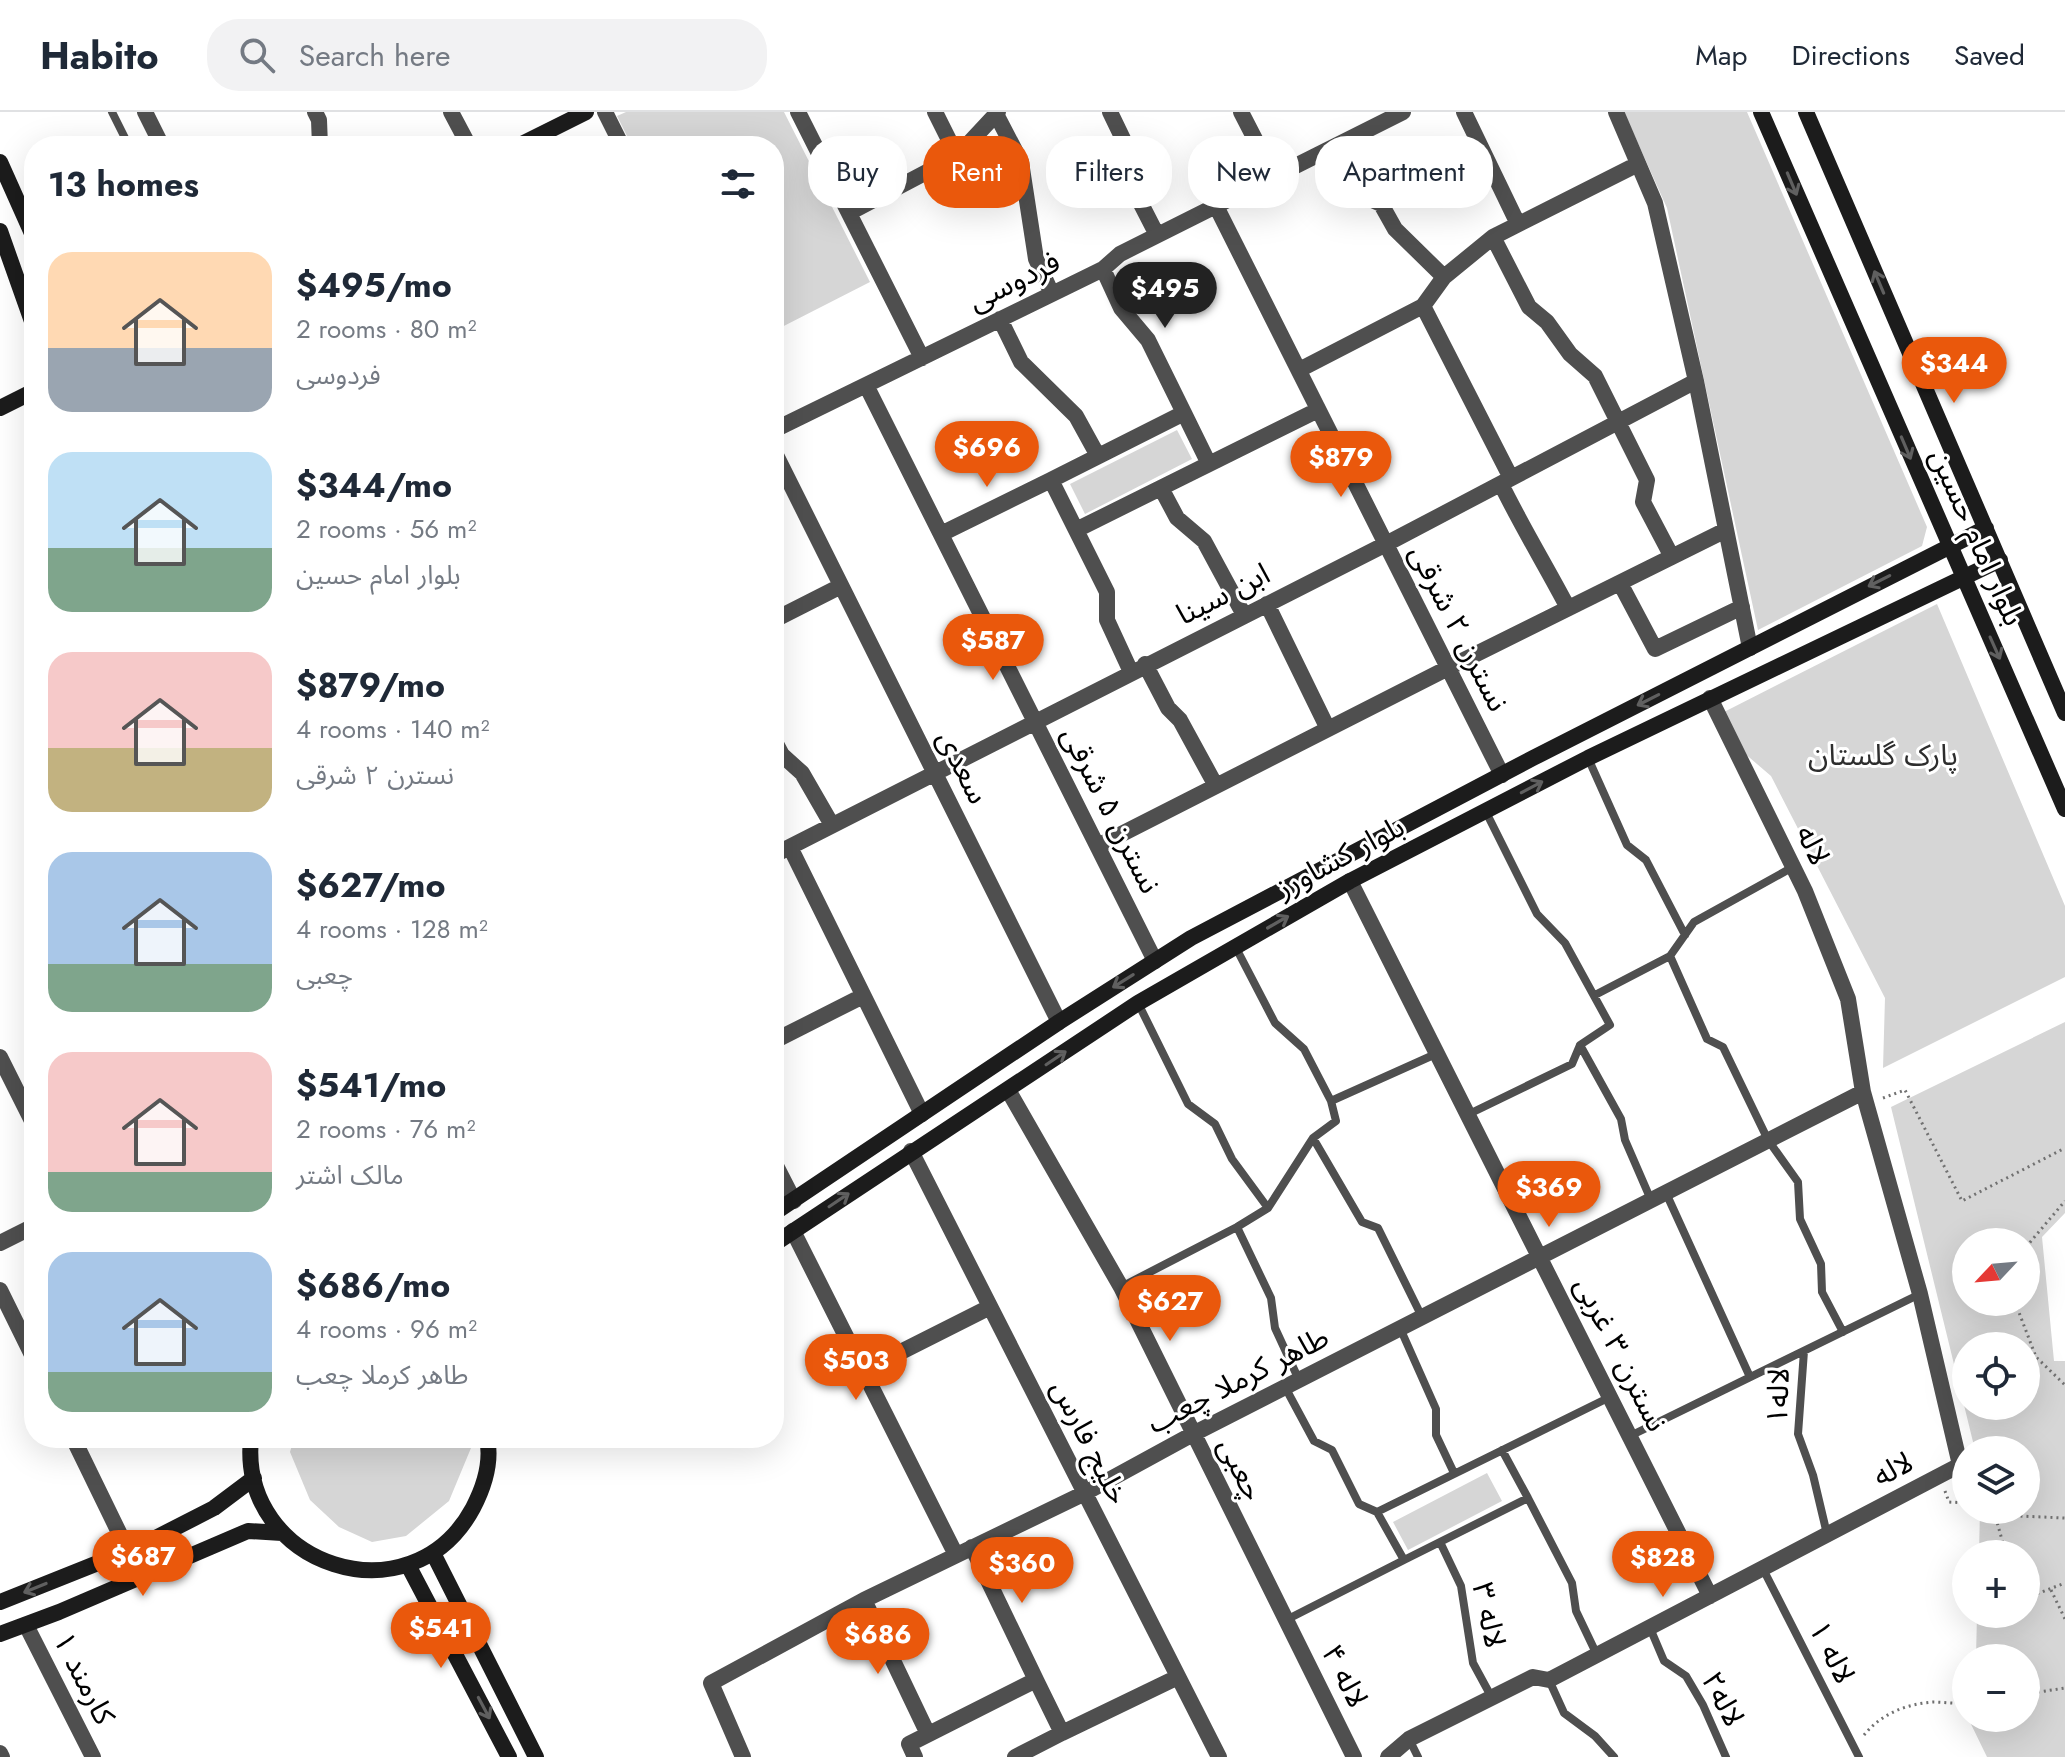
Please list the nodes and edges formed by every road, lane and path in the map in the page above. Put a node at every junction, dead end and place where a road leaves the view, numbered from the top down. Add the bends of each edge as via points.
1 (112, 112) edge
2 (145, 112) edge
3 (315, 112) edge
4 (451, 112) edge
5 (586, 112) edge
6 (605, 112) edge
7 (798, 112) edge
8 (935, 112) edge
9 (1110, 112) edge
10 (1241, 112) edge
11 (1464, 112) edge
12 (1616, 112) edge
13 (1761, 112) edge
14 (1806, 112) edge
15 (997, 113) edge
16 (1396, 113) edge
17 (124, 136) edge
18 (157, 136) edge
19 (320, 136) edge
20 (464, 136) edge
21 (538, 136) edge
22 (617, 136) edge
23 (947, 136) edge
24 (976, 136) edge
25 (1253, 136) edge
26 (1353, 136) edge
27 (0, 162) edge
28 (1638, 164) junction
29 (923, 174) edge
30 (1212, 208) edge
31 (1217, 208) edge
32 (1383, 208) edge
33 (849, 213) junction
34 (24, 216) edge
35 (1518, 224) junction
36 (0, 231) edge
37 (1157, 235) junction
38 (1493, 237) junction
39 (1103, 269) junction
40 (1444, 277) junction
41 (1052, 294) junction
42 (24, 299) edge
43 (1423, 306) junction
44 (1000, 319) junction
45 (922, 358) junction
46 (1299, 370) junction
47 (1696, 381) junction
48 (866, 385) junction
49 (24, 396) edge
50 (0, 408) edge
51 (1318, 410) junction
52 (1184, 413) junction
53 (1619, 422) junction
54 (784, 425) edge
55 (1098, 456) junction
56 (1209, 464) junction
57 (784, 471) edge
58 (1051, 480) junction
59 (1506, 481) junction
60 (1161, 488) junction
61 (1986, 528) junction
62 (1076, 530) junction
63 (1726, 530) junction
64 (941, 534) junction
65 (1386, 544) junction
66 (1949, 545) junction
67 (1672, 557) junction
68 (2000, 560) junction
69 (1964, 576) junction
70 (1620, 583) junction
71 (841, 586) junction
72 (1267, 604) junction
73 (1742, 607) junction
74 (1568, 608) junction
75 (784, 615) edge
76 (1244, 615) junction
77 (1750, 648) junction
78 (1138, 668) junction
79 (1448, 668) junction
80 (1710, 698) junction
81 (2065, 713) edge
82 (1034, 720) junction
83 (1328, 729) junction
84 (784, 757) edge
85 (1588, 758) junction
86 (934, 772) junction
87 (1502, 775) junction
88 (1216, 786) junction
89 (2065, 809) edge
90 (1486, 812) junction
91 (832, 825) junction
92 (1098, 846) junction
93 (790, 847) junction
94 (784, 850) edge
95 (1793, 867) junction
96 (1350, 881) junction
97 (1685, 935) junction
98 (1235, 946) junction
99 (1670, 956) junction
100 (1155, 961) junction
101 (1595, 995) junction
102 (863, 996) junction
103 (1138, 1003) junction
104 (1059, 1022) junction
105 (784, 1036) edge
106 (1580, 1045) junction
107 (1439, 1052) junction
108 (2, 1067) edge
109 (1008, 1090) junction
110 (1865, 1098) junction
111 (1331, 1101) junction
112 (24, 1107) edge
113 (922, 1114) junction
114 (1469, 1114) junction
115 (1313, 1138) junction
116 (1768, 1140) junction
117 (2065, 1148) edge
118 (911, 1151) junction
119 (784, 1182) edge
120 (1658, 1196) junction
121 (794, 1201) junction
122 (2065, 1201) edge
123 (784, 1207) edge
124 (1268, 1208) junction
125 (1237, 1227) junction
126 (2040, 1230) edge
127 (24, 1231) edge
128 (793, 1231) junction
129 (784, 1237) edge
130 (0, 1243) edge
131 (1541, 1257) junction
132 (1121, 1287) junction
133 (0, 1290) edge
134 (1920, 1294) junction
135 (990, 1307) junction
136 (2020, 1316) edge
137 (1422, 1317) junction
138 (1400, 1328) junction
139 (1843, 1332) junction
140 (24, 1339) edge
141 (1804, 1351) junction
142 (863, 1371) junction
143 (1750, 1377) junction
144 (1292, 1383) junction
145 (2065, 1385) edge
146 (1610, 1397) junction
147 (1193, 1434) junction
148 (1630, 1436) junction
149 (78, 1448) edge
150 (250, 1448) edge
151 (489, 1448) edge
152 (1502, 1450) junction
153 (1454, 1473) junction
154 (1939, 1477) junction
155 (254, 1478) junction
156 (1085, 1493) junction
157 (1528, 1498) junction
158 (1952, 1502) edge
159 (1377, 1512) junction
160 (2040, 1517) edge
161 (2065, 1518) edge
162 (282, 1533) junction
163 (1827, 1535) junction
164 (1440, 1542) junction
165 (972, 1547) junction
166 (128, 1551) junction
167 (433, 1553) junction
168 (956, 1555) junction
169 (1404, 1560) junction
170 (408, 1565) junction
171 (1763, 1569) junction
172 (2065, 1583) edge
173 (2050, 1589) junction
174 (2040, 1593) edge
175 (1710, 1596) junction
176 (864, 1600) junction
177 (0, 1602) edge
178 (2065, 1619) edge
179 (1285, 1621) junction
180 (26, 1625) junction
181 (1650, 1628) junction
182 (0, 1634) edge
183 (1597, 1655) junction
184 (1178, 1677) junction
185 (1036, 1680) junction
186 (1549, 1680) junction
187 (2065, 1688) edge
188 (2040, 1692) edge
189 (1492, 1698) junction
190 (1952, 1703) edge
191 (1062, 1733) junction
192 (928, 1734) junction
193 (1409, 1739) junction
194 (1854, 1747) junction
195 (93, 1757) edge
196 (509, 1757) edge
197 (536, 1757) edge
198 (743, 1757) edge
199 (915, 1757) edge
200 (1015, 1757) edge
201 (1219, 1757) edge
202 (1354, 1757) edge
203 (1388, 1757) edge
204 (1418, 1757) edge
205 (1614, 1757) edge
206 (1726, 1757) edge
207 (1859, 1757) edge

1 - 17 lane
2 - 18 street
3 - 19 street
4 - 20 street
5 - 21 main road
6 - 22 street
7 - 33 street
8 - 23 street
9 - 37 street via 1136,166 1138,198
10 - 25 street
11 - 35 street
12 - 28 street
13 -> 66 main road, بلوار امام حسین
61 -> 14 main road, بلوار امام حسین
15 - 24 street
15 - 41 street via 1021,162 1036,259
16 - 26 street, فردوسی
27 - 34 main road
28 - 35 street
28 - 47 street via 1655,203
29 - 33 street
30 - 37 street, فردوسی
31 - 46 street, نسترن ۲ شرقی
32 - 40 street via 1395,229
33 - 45 street
35 - 38 street
36 - 42 main road
37 - 39 street, فردوسی
38 - 40 street
38 - 53 street via 1529,307 1595,376
39 - 41 street, فردوسی
39 - 52 street via 1121,308 1148,340
40 - 43 street
41 - 44 street, فردوسی
43 - 46 street
43 - 59 street
44 - 45 street, فردوسی
44 - 55 street via 1021,362 1076,416
45 - 48 street, فردوسی
46 - 51 street, نسترن ۲ شرقی
47 - 53 street, ابن سینا
47 - 63 street
48 - 54 street, فردوسی
48 - 64 street, نسترن ۵ شرقی
49 - 50 main road
51 - 56 street
51 - 65 street, نسترن ۲ شرقی
52 - 55 street
52 - 56 street
53 - 59 street, ابن سینا
53 - 67 street via 1647,480 1643,502
55 - 58 street
56 - 60 street
57 - 71 street, سعدی
58 - 62 street
58 - 64 street
59 - 65 street, ابن سینا
59 - 74 street via 1524,532
60 - 62 street
60 - 76 street via 1177,518 1204,541
61 - 66 main road, بلوار کشاورز
61 - 68 main road, بلوار امام حسین
62 - 78 street via 1107,592 1107,620
63 - 67 street
63 - 73 street
64 - 82 street, نسترن ۵ شرقی
65 - 72 street, ابن سینا
65 - 79 street, نسترن ۲ شرقی
66 - 69 main road, بلوار امام حسین
66 -> 77 main road, بلوار کشاورز
67 - 70 street
68 - 69 main road, بلوار کشاورز
68 - 81 main road, بلوار امام حسین
69 - 80 main road, بلوار کشاورز
69 -> 89 main road, بلوار امام حسین
70 - 73 street via 1655,649
70 - 74 street
71 - 75 street
71 - 86 street, سعدی
72 - 76 street, ابن سینا
72 - 83 street
73 - 77 street
74 - 79 street
76 - 78 street, ابن سینا
77 -> 87 main road, بلوار کشاورز
78 - 82 street, ابن سینا
78 - 88 street via 1180,720
79 - 83 street
79 - 87 street, نسترن ۲ شرقی
80 - 85 main road, بلوار کشاورز
80 - 95 street, لاله
82 - 86 street, ابن سینا
82 - 92 street, نسترن ۵ شرقی
83 - 88 street
84 - 91 street via 802,773
90 -> 85 main road, بلوار کشاورز
85 - 97 lane via 1627,845 1646,860
86 - 91 street, ابن سینا
86 - 104 street, سعدی
87 - 100 main road, بلوار کشاورز
88 - 92 street
90 - 96 main road, بلوار کشاورز
90 - 101 lane via 1537,914 1565,943
91 - 93 street, ابن سینا
92 - 100 street, نسترن ۵ شرقی
93 - 94 street, ابن سینا
93 - 102 street
95 - 97 lane via 1694,922
95 - 110 street, لاله via 1848,999
98 -> 96 main road, بلوار کشاورز
96 - 107 street, نسترن ۳ غربی
97 - 99 lane
98 - 103 main road, بلوار کشاورز
98 - 111 lane via 1275,1023 1304,1049
99 - 101 lane
99 - 116 lane via 1707,1039 1723,1047
100 -> 104 main road, بلوار کشاورز
101 - 106 lane via 1610,1025
102 - 105 street
102 - 113 street
109 -> 103 main road, بلوار کشاورز
103 - 124 lane via 1188,1104 1215,1124 1232,1159
104 - 113 main road, بلوار کشاورز
106 - 114 lane via 1572,1064
106 - 120 lane
107 - 111 lane
107 - 114 street, نسترن ۳ غربی
108 - 112 street
109 - 118 main road, بلوار کشاورز
109 - 132 street, چعبی
110 - 116 street, طاهر کرملا چعب
110 - 117 path via 1905,1090 1962,1201
110 - 134 street, لاله
111 - 115 lane via 1336,1121
113 - 121 main road, بلوار کشاورز
114 - 131 street, نسترن ۳ غربی
115 - 124 lane
115 - 137 lane via 1362,1222 1378,1228
116 - 120 street, طاهر کرملا چعب
116 - 139 lane via 1798,1182 1800,1219 1821,1264 1822,1292
128 -> 118 main road, بلوار کشاورز
118 - 135 street, خلیج فارس
119 - 121 street
120 - 131 street, طاهر کرملا چعب
120 - 143 lane
121 - 123 main road, بلوار کشاورز
122 - 126 path
124 - 125 lane
125 - 132 lane
125 - 144 lane via 1271,1298
127 - 130 street
128 - 129 main road, بلوار کشاورز
128 - 142 street
131 - 137 street, طاهر کرملا چعب
131 - 146 street, نسترن ۳ غربی
132 - 147 street, چعبی
133 - 140 street
134 - 139 lane
134 - 154 street, لاله via 1960,1465
135 - 142 street
135 - 156 street, خلیج فارس
136 - 145 path via 2036,1357
137 - 138 street, طاهر کرملا چعب
138 - 144 street, طاهر کرملا چعب
138 - 153 lane via 1436,1409 1436,1435
139 - 141 lane
141 - 143 lane
141 - 163 lane, لاله۱ via 1798,1434
142 - 168 street
143 - 148 lane
144 - 147 street, طاهر کرملا چعب
144 - 159 lane via 1314,1441 1332,1450 1359,1504
146 - 148 street, نسترن ۳ غربی
146 - 152 lane
147 - 156 street, طاهر کرملا چعب
147 - 179 street, چعبی
148 - 175 street, نسترن ۳ غربی
149 - 166 street
150 - 155 main road
151 - 167 main road via 483,1489 464,1526
152 - 153 lane
152 - 157 lane
153 - 159 lane
154 - 158 path
154 - 163 street, لاله
155 - 162 main road via 259,1499
155 - 166 main road via 214,1508
156 - 165 street, طاهر کرملا چعب
156 - 184 street, خلیج فارس
157 - 164 lane
157 - 183 lane via 1572,1583 1576,1611
159 - 169 lane
160 - 161 path
162 - 170 main road via 308,1555 340,1568 374,1571
162 - 180 main road via 248,1531
163 - 171 street, لاله
164 - 169 lane
164 - 189 lane, لاله ۳ via 1461,1586 1473,1663
165 - 168 street, طاهر کرملا چعب
165 - 185 street
166 -> 177 main road
167 - 170 main road
167 - 197 main road
168 - 176 street, طاهر کرملا چعب
169 - 179 lane
170 -> 196 main road
171 - 175 street, لاله
171 - 194 lane, لاله ۱
172 - 173 path
173 - 174 path
173 - 178 path
175 - 181 street, لاله
176 - 192 street
176 - 198 street, طاهر کرملا چعب via 711,1683
179 - 202 street, لاله ۴
180 - 182 main road
180 - 195 street, کارمند ۱
181 - 183 street, لاله
181 - 206 lane, لاله۲ via 1664,1661 1686,1676
183 - 186 street, لاله
184 - 191 street
184 - 201 street, خلیج فارس
185 - 191 street
185 - 192 street
186 - 189 street, لاله via 1533,1677
186 - 205 lane via 1564,1713
187 - 188 path
189 - 193 street, لاله
190 - 194 path via 1908,1707 1876,1720
191 - 200 street
192 - 199 street via 909,1744
193 - 203 street, لاله
193 - 204 lane
194 - 207 lane, لاله ۱

